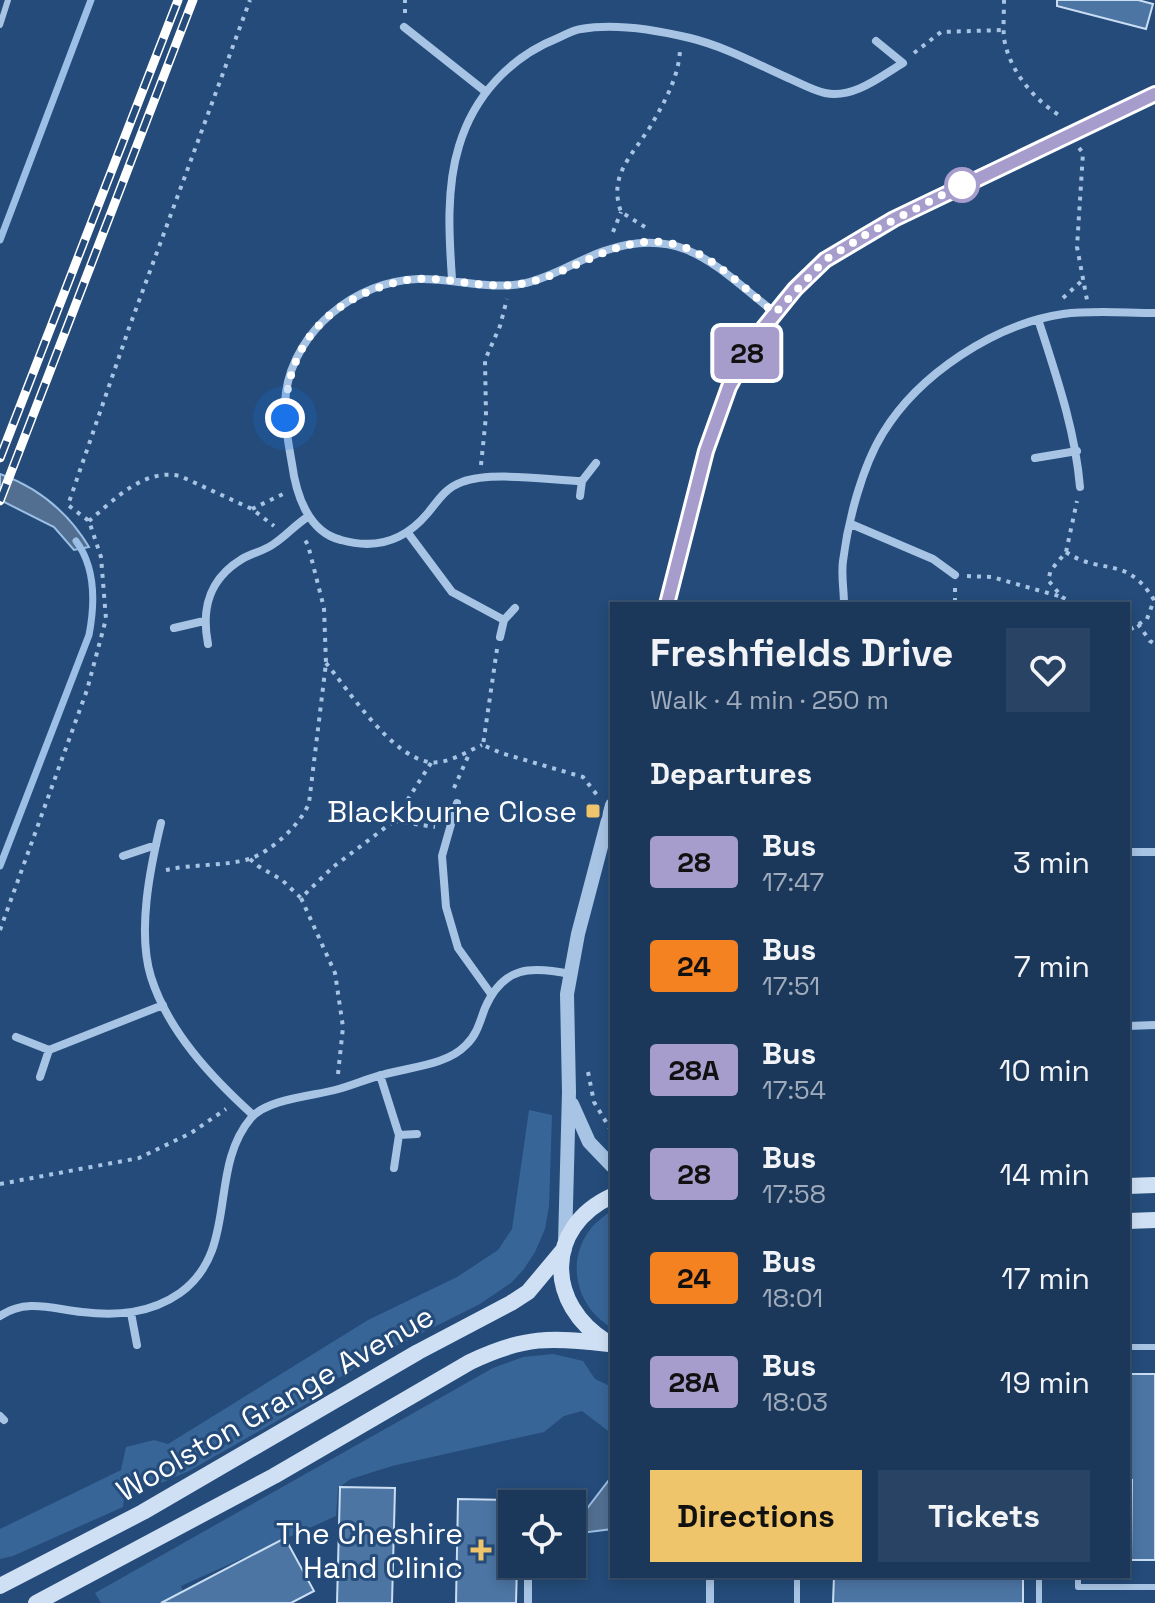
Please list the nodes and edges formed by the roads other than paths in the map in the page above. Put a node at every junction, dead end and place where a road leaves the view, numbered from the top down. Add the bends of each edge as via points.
1 (8, 0) edge
2 (0, 25) edge
3 (404, 27) dead end
4 (876, 41) dead end
5 (486, 92) junction
6 (1155, 94) edge
7 (452, 279) junction
8 (775, 313) junction
9 (1155, 313) edge
10 (1038, 319) junction
11 (1077, 451) junction
12 (1035, 458) dead end
13 (596, 463) dead end
14 (582, 481) junction
15 (1080, 487) road end
16 (580, 496) dead end
17 (309, 516) junction
18 (851, 524) junction
19 (408, 533) junction
20 (955, 575) road end
21 (668, 602) edge
22 (844, 602) edge
23 (515, 608) dead end
24 (504, 620) junction
25 (204, 621) junction
26 (174, 628) dead end
27 (500, 637) road end
28 (208, 644) dead end
29 (457, 803) road end
30 (610, 813) edge
31 (161, 823) dead end
32 (156, 845) junction
33 (1130, 852) edge
34 (1155, 852) edge
35 (123, 856) dead end
36 (570, 974) junction
37 (491, 994) junction
38 (163, 1005) junction
39 (1155, 1025) edge
40 (1130, 1026) edge
41 (16, 1037) dead end
42 (49, 1050) junction
43 (380, 1075) junction
44 (40, 1077) dead end
45 (569, 1092) junction
46 (253, 1115) junction
47 (417, 1134) dead end
48 (399, 1135) junction
49 (610, 1164) edge
50 (394, 1168) dead end
51 (1155, 1185) edge
52 (1130, 1186) edge
53 (610, 1197) edge
54 (1155, 1220) edge
55 (1130, 1221) edge
56 (564, 1247) junction
57 (131, 1313) junction
58 (0, 1316) edge
59 (610, 1343) edge
60 (610, 1344) edge
61 (137, 1345) dead end
62 (1130, 1347) edge
63 (1155, 1347) edge
64 (528, 1578) edge
65 (710, 1578) edge
66 (797, 1578) edge
67 (1039, 1578) edge
68 (1078, 1578) edge
69 (0, 1586) edge
70 (1155, 1587) edge
71 (36, 1603) edge
72 (528, 1603) edge
73 (710, 1603) edge
74 (797, 1603) edge
75 (1039, 1603) edge

1 - 2 lane
3 - 5 street
4 - 5 street via 903,63 849,93 826,93 739,55 681,37 579,29 523,54
5 - 7 street via 458,148 449,226
6 - 8 street via 867,234 825,260
7 - 8 street via 495,286 526,283 605,251 651,241 674,244 717,267
7 - 17 street via 414,279 372,290 338,308 310,336 290,373 285,418 296,487
8 - 21 street via 740,365 717,417
9 - 10 street via 1088,312
10 - 11 street
10 - 18 street via 972,348 910,400 883,432 864,474
11 - 12 street
11 - 15 street
13 - 14 street
14 - 16 street
14 - 19 street via 481,477 460,482 443,493
17 - 19 street via 338,540 369,545
17 - 25 street via 227,570 211,591
18 - 20 street via 933,559
18 - 22 street via 843,563
19 - 24 street via 452,592
23 - 24 street
24 - 27 street
25 - 26 street
25 - 28 street
29 - 37 street via 442,856 446,907 458,948
30 - 36 street
31 - 32 street
32 - 35 street
32 - 38 street via 146,919 151,975
33 - 34 street
36 - 37 street via 525,969
36 - 45 street
37 - 43 street via 466,1046 447,1059
38 - 42 street
38 - 46 street via 193,1051
39 - 40 street
41 - 42 street
42 - 44 street
43 - 46 street via 285,1100
43 - 48 street
45 - 49 street via 589,1142
45 - 56 street
46 - 57 street via 227,1167 221,1221 207,1264 180,1292
47 - 48 street
48 - 50 street
51 - 52 main road
53 - 56 main road, Woolston Grange Avenue via 578,1221
54 - 55 main road
56 - 59 main road via 561,1272 574,1315
56 - 69 main road, Woolston Grange Avenue via 528,1292 511,1303 143,1512
57 - 58 street via 22,1305
57 - 61 street
60 - 71 main road, Woolston Grange Avenue via 540,1339 498,1348
62 - 63 lane
64 - 72 street
65 - 73 street
66 - 74 lane
67 - 75 lane
68 - 70 lane via 1078,1587

